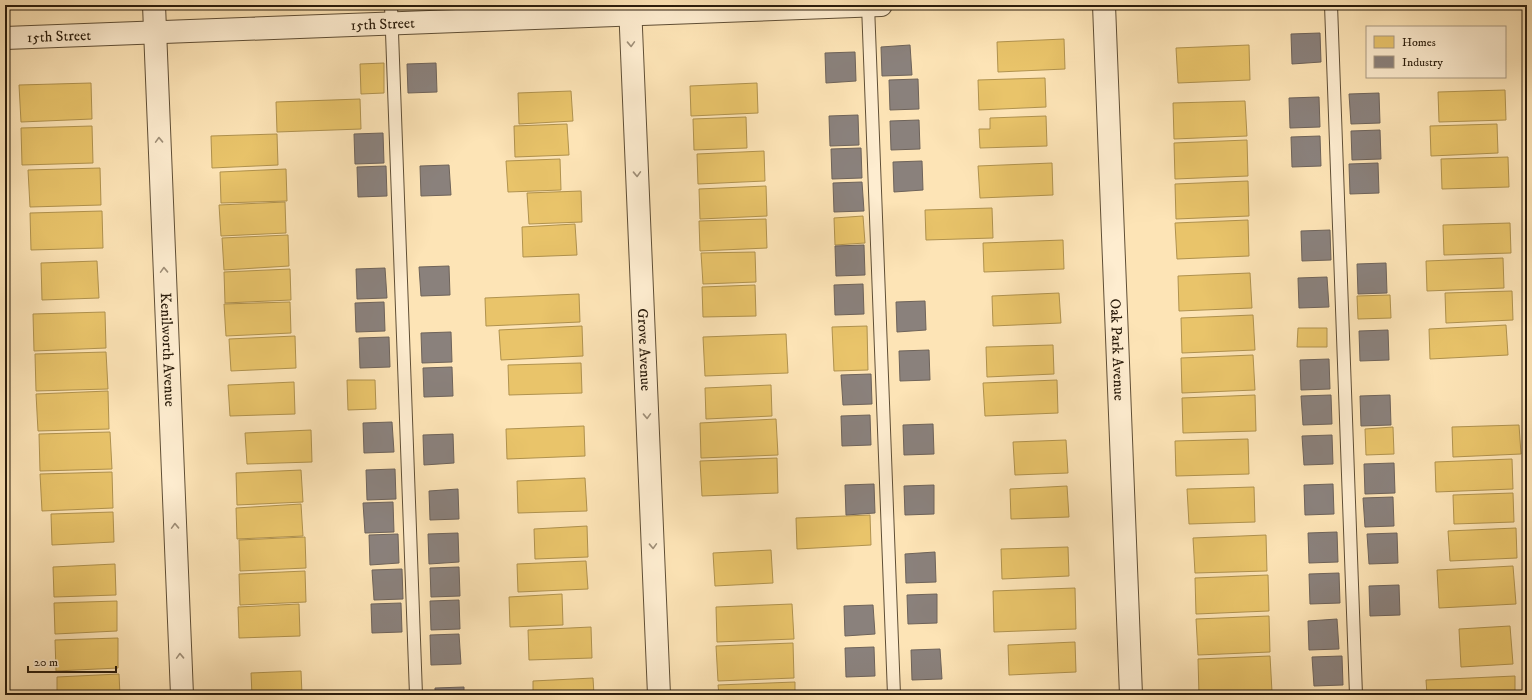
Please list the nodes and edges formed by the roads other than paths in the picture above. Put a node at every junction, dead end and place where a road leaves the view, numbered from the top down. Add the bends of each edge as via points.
1 (154, 5) edge
2 (868, 5) edge
3 (881, 5) edge
4 (1104, 5) edge
5 (1331, 5) edge
6 (630, 10) edge
7 (391, 14) edge
8 (154, 33) junction
9 (5, 38) edge
10 (182, 695) edge
11 (416, 695) edge
12 (659, 695) edge
13 (894, 695) edge
14 (1131, 695) edge
15 (1356, 695) edge

1 - 8 street, Kenilworth Avenue
2 - 3 street, 15th Street
2 - 6 street, 15th Street
2 - 13 lane
4 - 14 street, Oak Park Avenue
5 - 15 lane
6 - 7 street, 15th Street
6 -> 12 street, Grove Avenue
7 - 8 street, 15th Street
7 - 11 lane
8 - 9 street, 15th Street
10 -> 8 street, Kenilworth Avenue

